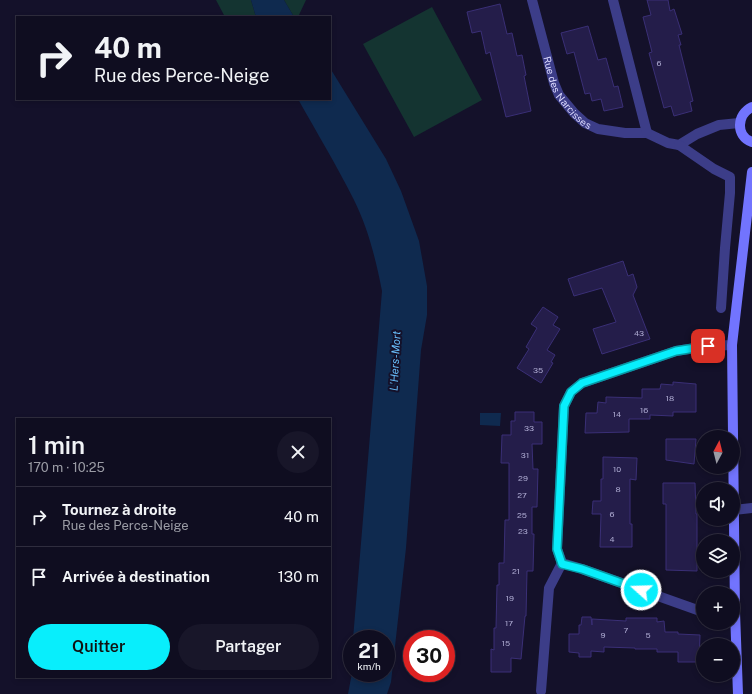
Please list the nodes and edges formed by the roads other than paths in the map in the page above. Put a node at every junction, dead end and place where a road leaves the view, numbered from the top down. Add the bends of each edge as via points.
1 (532, 0) edge
2 (613, 0) edge
3 (752, 107) edge
4 (739, 123) junction
5 (647, 133) junction
6 (752, 142) edge
7 (679, 145) junction
8 (752, 172) edge
9 (721, 308) dead end
10 (732, 345) junction
11 (734, 482) edge
12 (752, 508) edge
13 (740, 509) edge
14 (734, 526) edge
15 (562, 564) junction
16 (734, 586) edge
17 (696, 610) edge
18 (735, 630) edge
19 (541, 691) dead end
20 (738, 694) edge

1 - 5 street, Rue des Narcisses via 554,83 559,95 574,113 585,123 598,129
2 - 5 street
3 - 4 main road via 745,111
4 - 6 main road via 744,136
4 - 7 street via 719,125
5 - 7 street, Rue des Narcisses
7 - 9 street, Rue des Narcisses via 730,177
8 - 10 main road
10 - 11 main road
10 - 15 street via 676,351 582,383 571,392 564,406 561,462 557,549
12 - 13 street
14 - 16 main road
15 - 17 street
15 - 19 street via 549,588
18 - 20 main road

